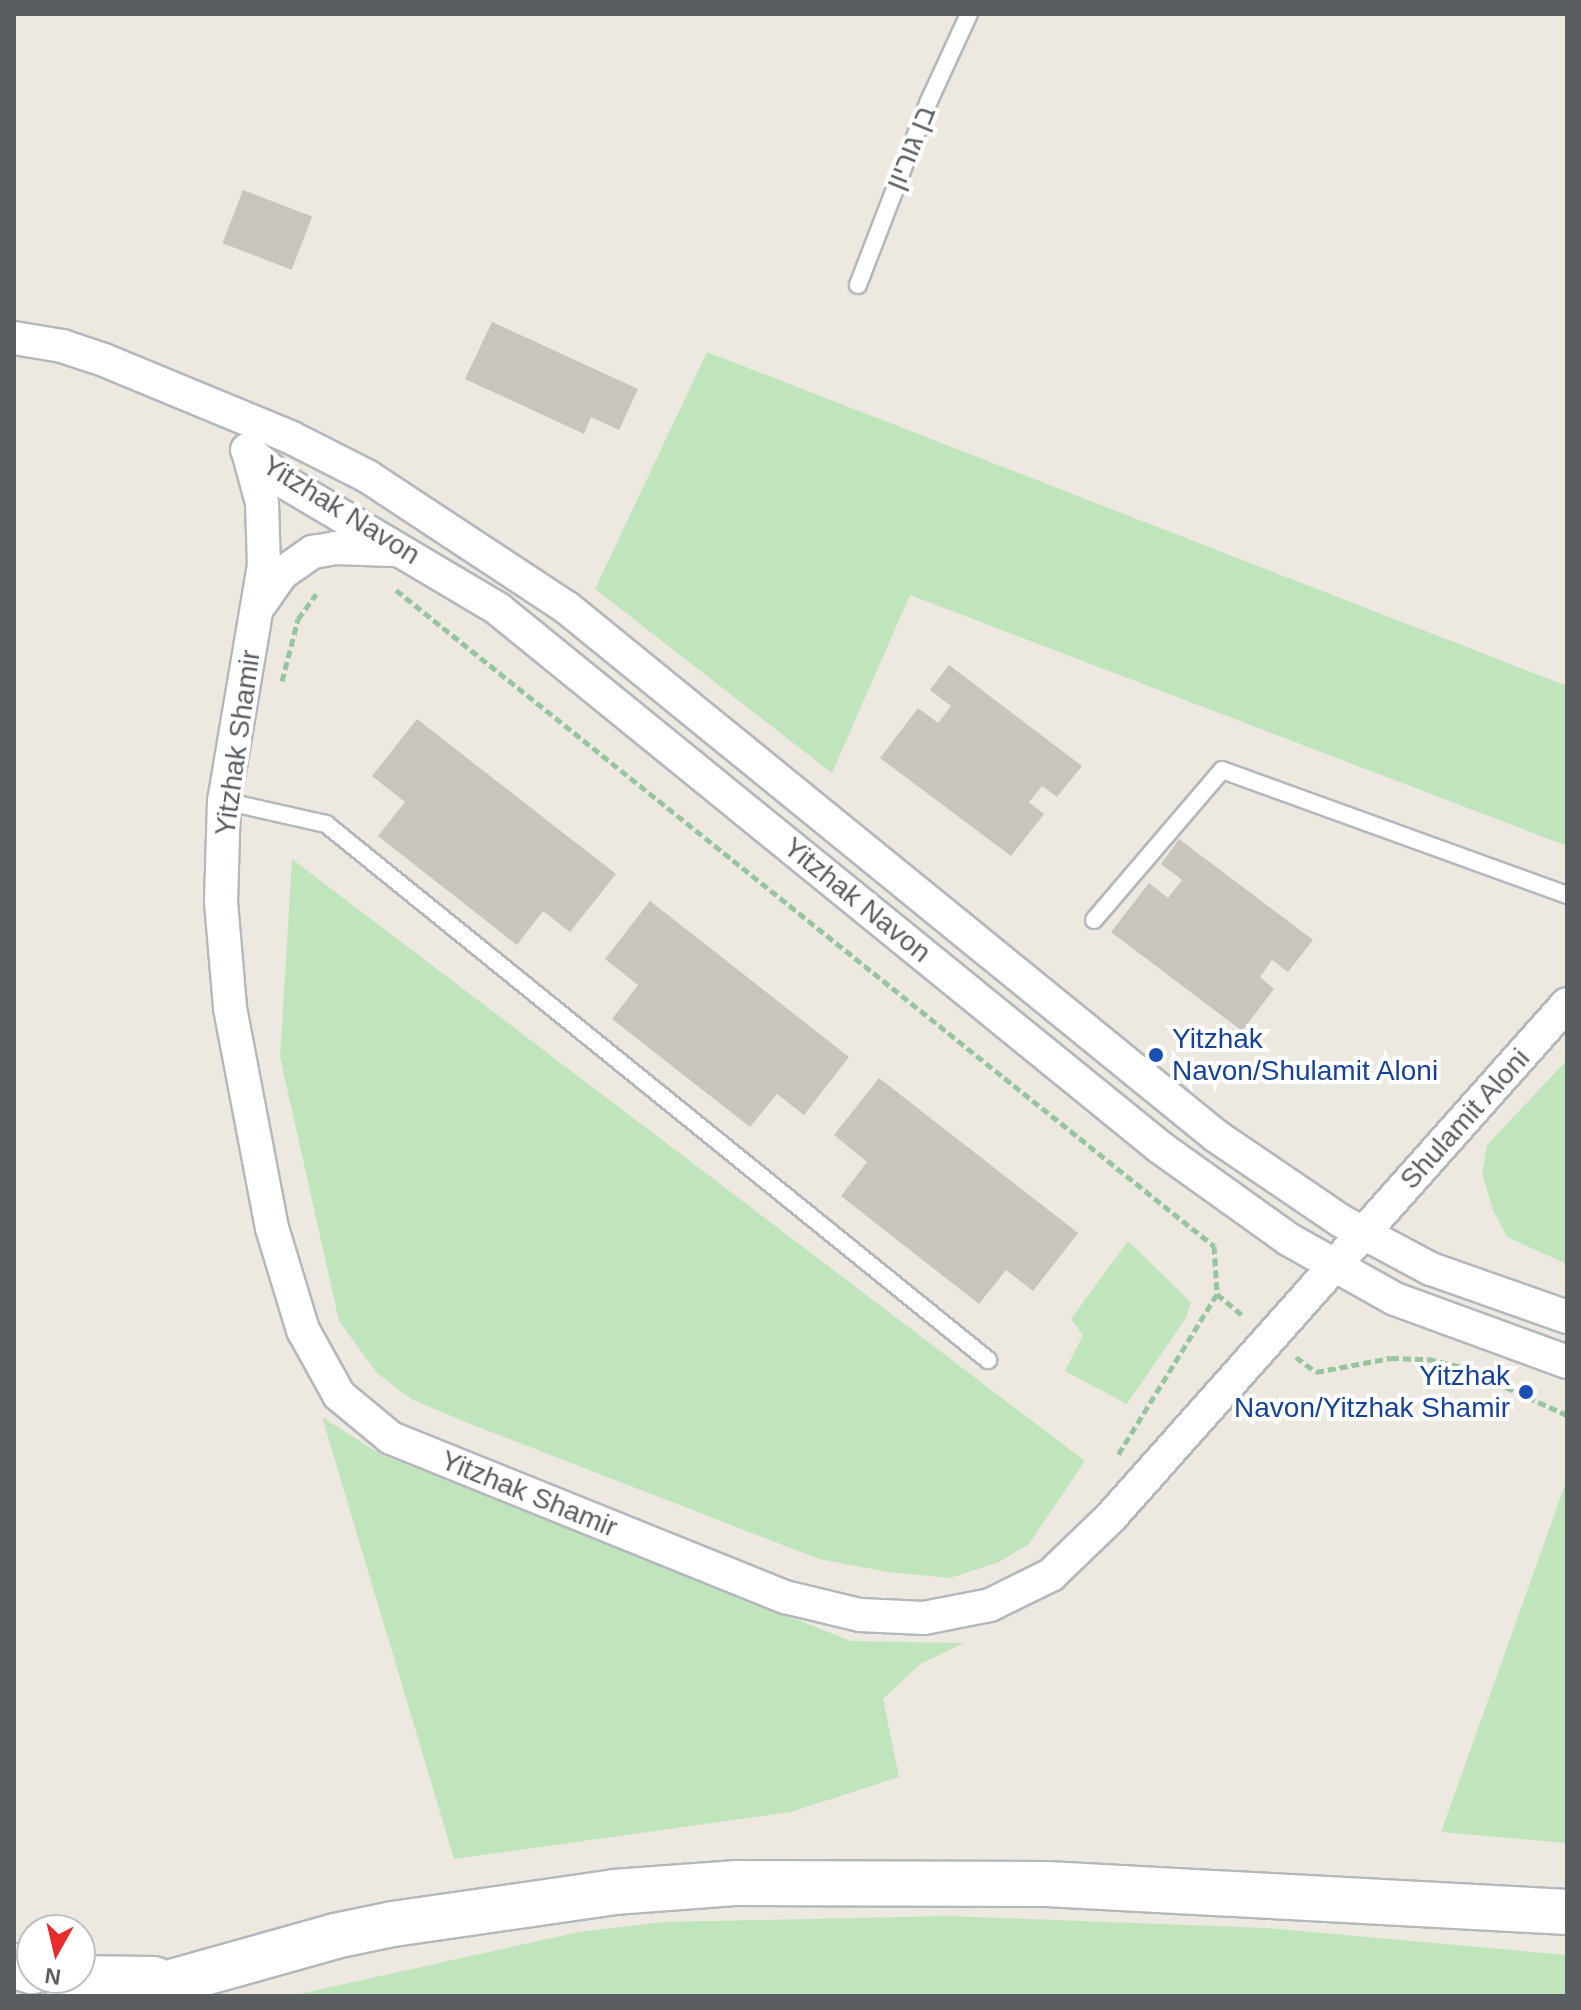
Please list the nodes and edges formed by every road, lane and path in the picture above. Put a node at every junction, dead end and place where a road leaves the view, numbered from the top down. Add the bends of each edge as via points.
1 (969, 14) edge
2 (858, 285) dead end
3 (14, 338) edge
4 (173, 390) junction
5 (248, 451) junction
6 (404, 552) junction
7 (391, 586) dead end
8 (321, 590) dead end
9 (257, 618) junction
10 (282, 681) dead end
11 (224, 801) junction
12 (1567, 895) edge
13 (1094, 920) dead end
14 (1567, 1004) edge
15 (1363, 1233) junction
16 (1334, 1267) junction
17 (1217, 1294) junction
18 (1567, 1317) edge
19 (1269, 1339) junction
20 (988, 1360) dead end
21 (1567, 1362) edge
22 (1567, 1415) edge
23 (1116, 1458) dead end
24 (1255, 1896) junction
25 (1567, 1912) edge
26 (1567, 1931) edge
27 (184, 1977) junction
28 (96, 1980) edge
29 (122, 1996) edge

1 - 2 lane, בן גוריון via 929,101
3 - 4 street, Yitzhak Navon via 62,346
4 - 5 street, Yitzhak Navon
4 - 15 street, Yitzhak Navon via 292,438 367,476 566,607 1216,1136
5 - 6 street, Yitzhak Navon via 286,483
5 - 9 street, Yitzhak Shamir via 264,533
6 - 9 street, Yitzhak Shamir via 373,547 313,552 281,574
6 - 16 street, Yitzhak Navon via 498,609 1161,1148
7 - 17 path via 1196,1230 1214,1246
8 - 10 path via 298,619
9 - 11 street, Yitzhak Shamir
11 - 19 street, Yitzhak Shamir via 221,902 230,1008 272,1228 303,1330 339,1395 391,1438 785,1597 860,1615 924,1618 990,1605 1051,1575 1111,1517
11 - 20 lane via 326,824
12 - 13 lane via 1222,770
14 - 15 street, Shulamit Aloni
15 - 16 street, Yitzhak Shamir
15 - 18 street, Yitzhak Navon via 1431,1269
16 - 19 street, Yitzhak Shamir
16 - 21 street, Yitzhak Navon via 1395,1299
17 - 19 path
17 - 23 path
19 - 22 path via 1316,1372 1391,1358 1462,1367
24 - 25 main road
24 - 26 main road
24 - 27 main road via 929,1882 738,1883 630,1891 393,1924
27 - 28 main road
27 - 29 main road

